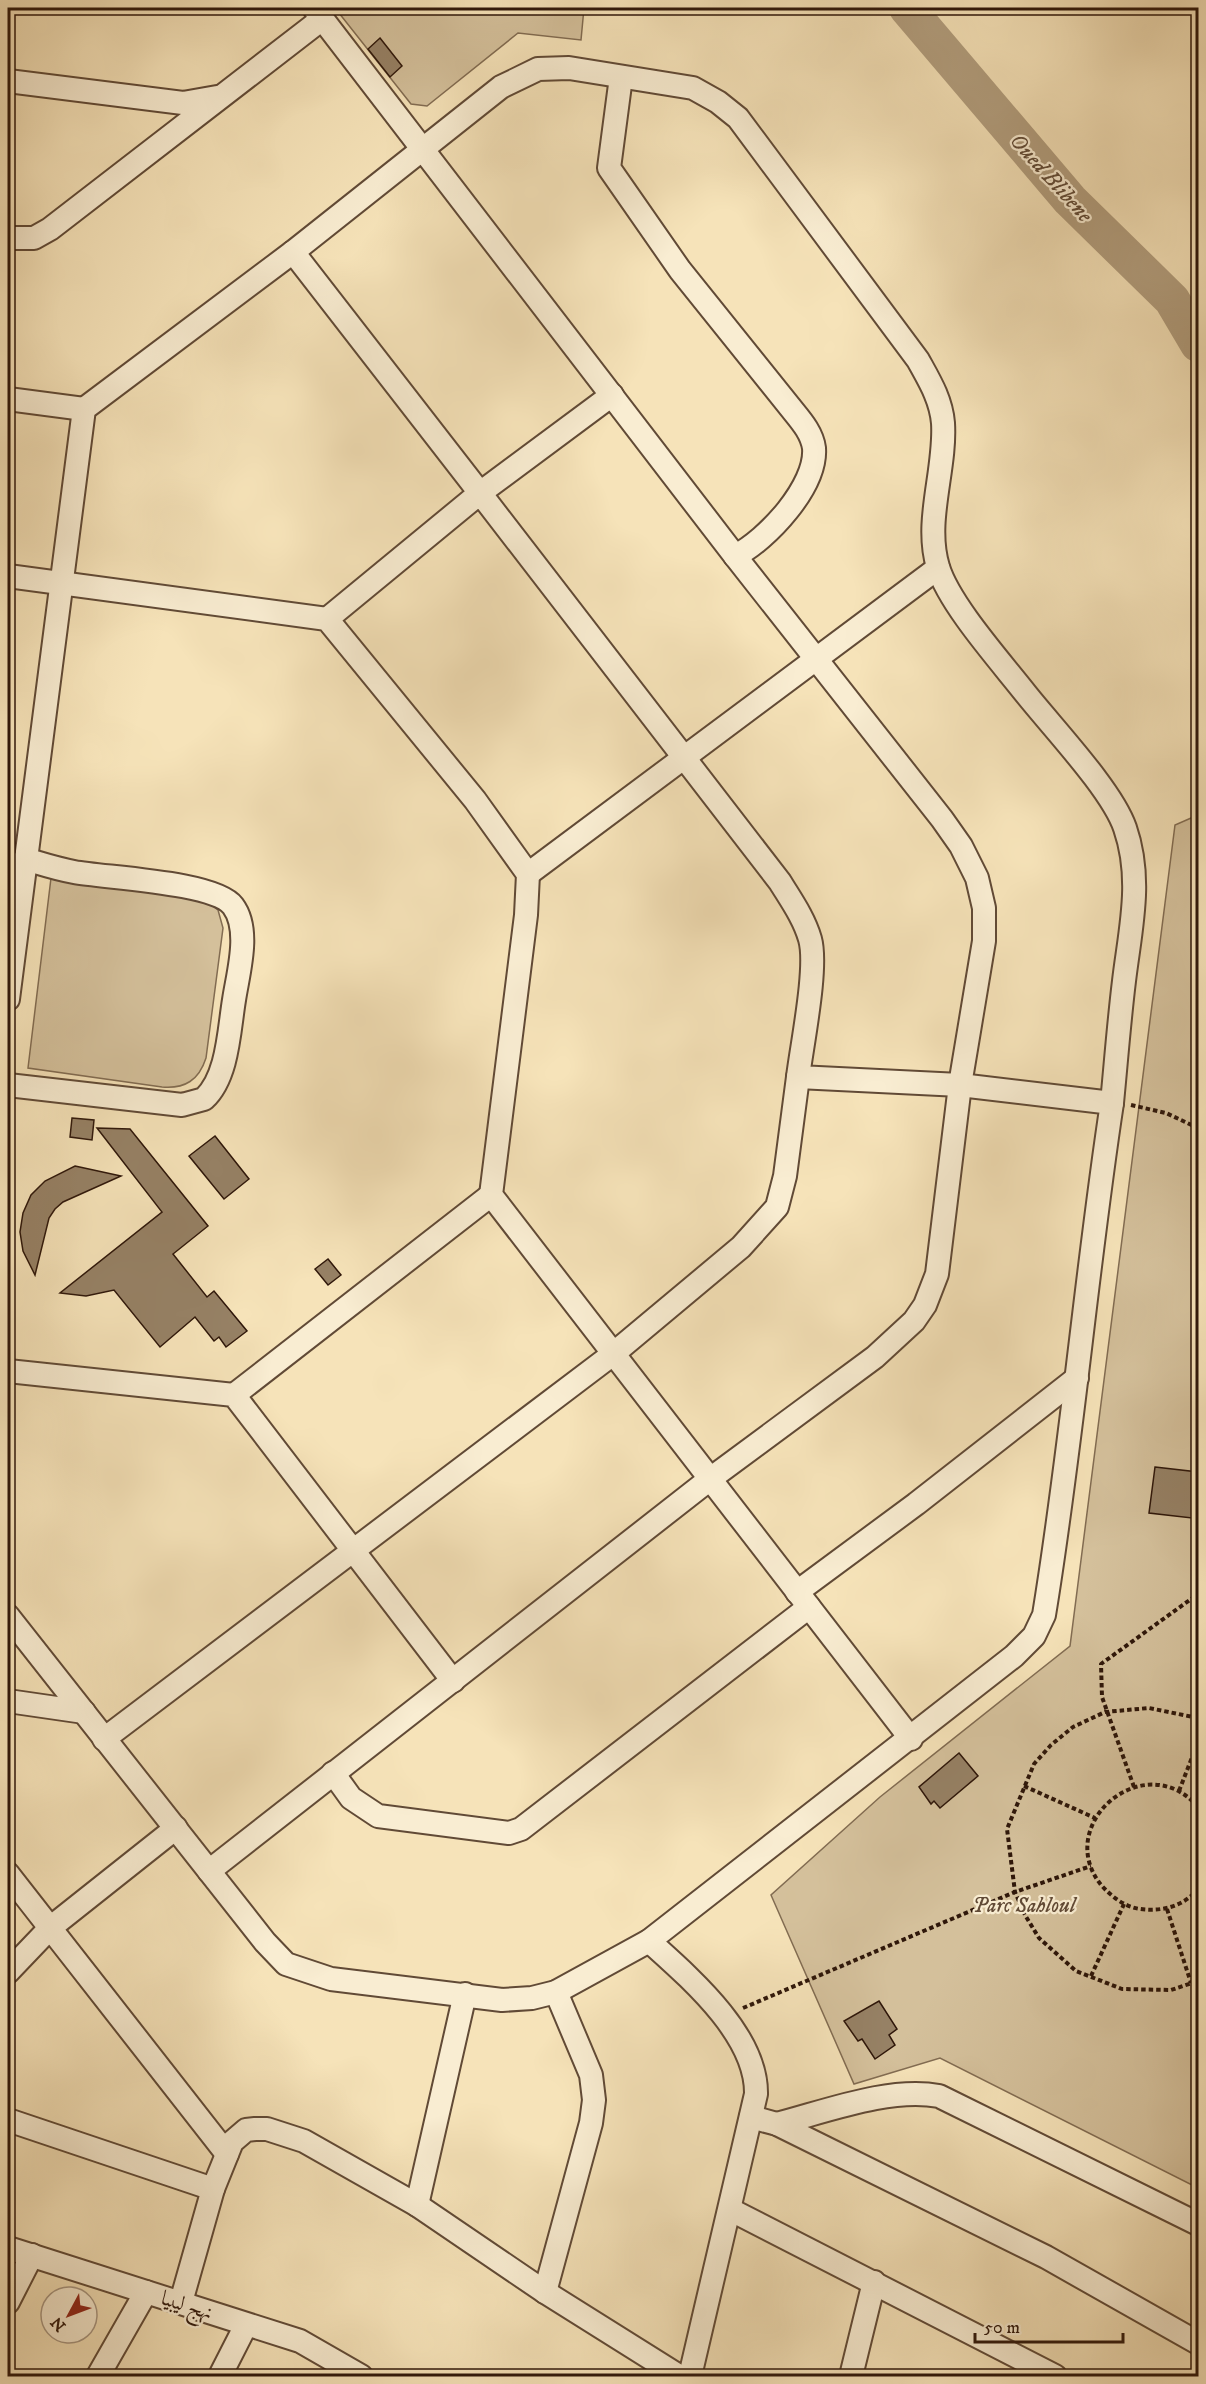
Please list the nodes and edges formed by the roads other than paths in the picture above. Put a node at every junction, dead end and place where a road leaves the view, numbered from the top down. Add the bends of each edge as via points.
1 (318, 13) edge
2 (621, 77) junction
3 (8, 81) edge
4 (223, 95) junction
5 (423, 148) junction
6 (8, 238) edge
7 (293, 252) junction
8 (612, 395) junction
9 (8, 399) edge
10 (84, 409) junction
11 (480, 493) junction
12 (735, 556) junction
13 (938, 568) junction
14 (8, 576) edge
15 (61, 584) junction
16 (327, 619) junction
17 (816, 659) junction
18 (685, 759) junction
19 (26, 859) junction
20 (528, 874) junction
21 (12, 931) edge
22 (8, 999) edge
23 (798, 1077) junction
24 (8, 1084) edge
25 (960, 1085) junction
26 (1112, 1103) junction
27 (491, 1195) junction
28 (613, 1354) junction
29 (8, 1371) edge
30 (1077, 1378) junction
31 (234, 1395) junction
32 (710, 1479) junction
33 (353, 1548) junction
34 (803, 1600) junction
35 (8, 1616) edge
36 (453, 1680) junction
37 (8, 1701) edge
38 (84, 1712) junction
39 (105, 1739) junction
40 (912, 1739) junction
41 (333, 1773) junction
42 (176, 1828) junction
43 (209, 1871) junction
44 (8, 1874) edge
45 (50, 1928) junction
46 (649, 1941) junction
47 (8, 1972) edge
48 (556, 1992) junction
49 (465, 1994) junction
50 (751, 2117) junction
51 (8, 2120) edge
52 (777, 2124) junction
53 (227, 2154) junction
54 (213, 2189) junction
55 (417, 2205) junction
56 (731, 2210) junction
57 (1198, 2224) edge
58 (8, 2248) edge
59 (32, 2255) junction
60 (874, 2282) junction
61 (146, 2292) junction
62 (545, 2292) junction
63 (8, 2302) edge
64 (181, 2302) junction
65 (246, 2325) junction
66 (1198, 2343) edge
67 (98, 2376) edge
68 (220, 2376) edge
69 (360, 2376) edge
70 (679, 2376) edge
71 (690, 2376) edge
72 (851, 2376) edge
73 (1055, 2376) edge

1 - 4 street
1 - 5 street
2 - 5 street via 569,68 538,69 501,87
2 - 12 street via 609,168 680,270 795,412 814,446 810,473 784,515 751,549
2 - 13 street via 693,88 738,118 918,360 936,393 943,422 934,543
3 - 4 street via 183,103
4 - 6 street via 50,229 34,238
5 - 7 street
5 - 8 street
7 - 10 street
7 - 11 street
8 - 11 street
8 - 12 street
9 - 10 street
10 - 15 street
11 - 16 street
11 - 18 street
12 - 17 street
13 - 17 street
13 - 26 street via 984,641 1106,794 1125,827 1134,879 1134,921
14 - 15 street
15 - 16 street
15 - 19 street
16 - 20 street via 475,800
17 - 18 street
17 - 25 street via 942,819 977,878 984,908 984,941
18 - 20 street
18 - 23 street via 780,882 811,940 812,968
19 - 21 street
19 - 24 street via 75,872 218,894 234,907 240,923 241,952 218,1080 204,1099 182,1105
20 - 27 street
21 - 22 street
23 - 25 street
23 - 28 street via 777,1207 741,1247
25 - 26 street
25 - 32 street via 937,1274 925,1305 914,1321 875,1357
26 - 30 street
27 - 28 street
27 - 31 street
28 - 32 street
28 - 33 street
29 - 31 street
30 - 34 street via 916,1504
30 - 40 street via 1044,1615 1034,1636 1014,1656
31 - 33 street
32 - 34 street
32 - 36 street
33 - 36 street
33 - 39 street
34 - 40 street
34 - 41 street via 515,1831 497,1833 378,1816 351,1798
35 - 38 street
36 - 41 street
37 - 38 street
38 - 39 street
39 - 42 street
40 - 46 street
41 - 43 street
42 - 43 street
42 - 45 street
43 - 49 street via 286,1964 331,1979
44 - 45 street
45 - 47 street
45 - 53 street
46 - 48 street
46 - 50 street via 686,1975 747,2052 754,2068 756,2094
48 - 49 street via 502,2000
48 - 62 street via 591,2075 594,2100
49 - 55 street
50 - 52 street
50 - 56 street
51 - 54 street
52 - 57 street via 898,2094 919,2092 939,2096
52 - 66 street via 1046,2257
53 - 54 street
53 - 55 street via 232,2142 246,2130 267,2129 287,2134
54 - 64 street
55 - 62 street
56 - 60 street
56 - 71 street
58 - 59 street, نهج ليبيا
59 - 61 street, نهج ليبيا
59 - 63 street
60 - 72 street
60 - 73 street
61 - 64 street, نهج ليبيا
61 - 67 street
62 - 70 street
64 - 65 street, نهج ليبيا
65 - 68 street
65 - 69 street, نهج ليبيا via 300,2341

